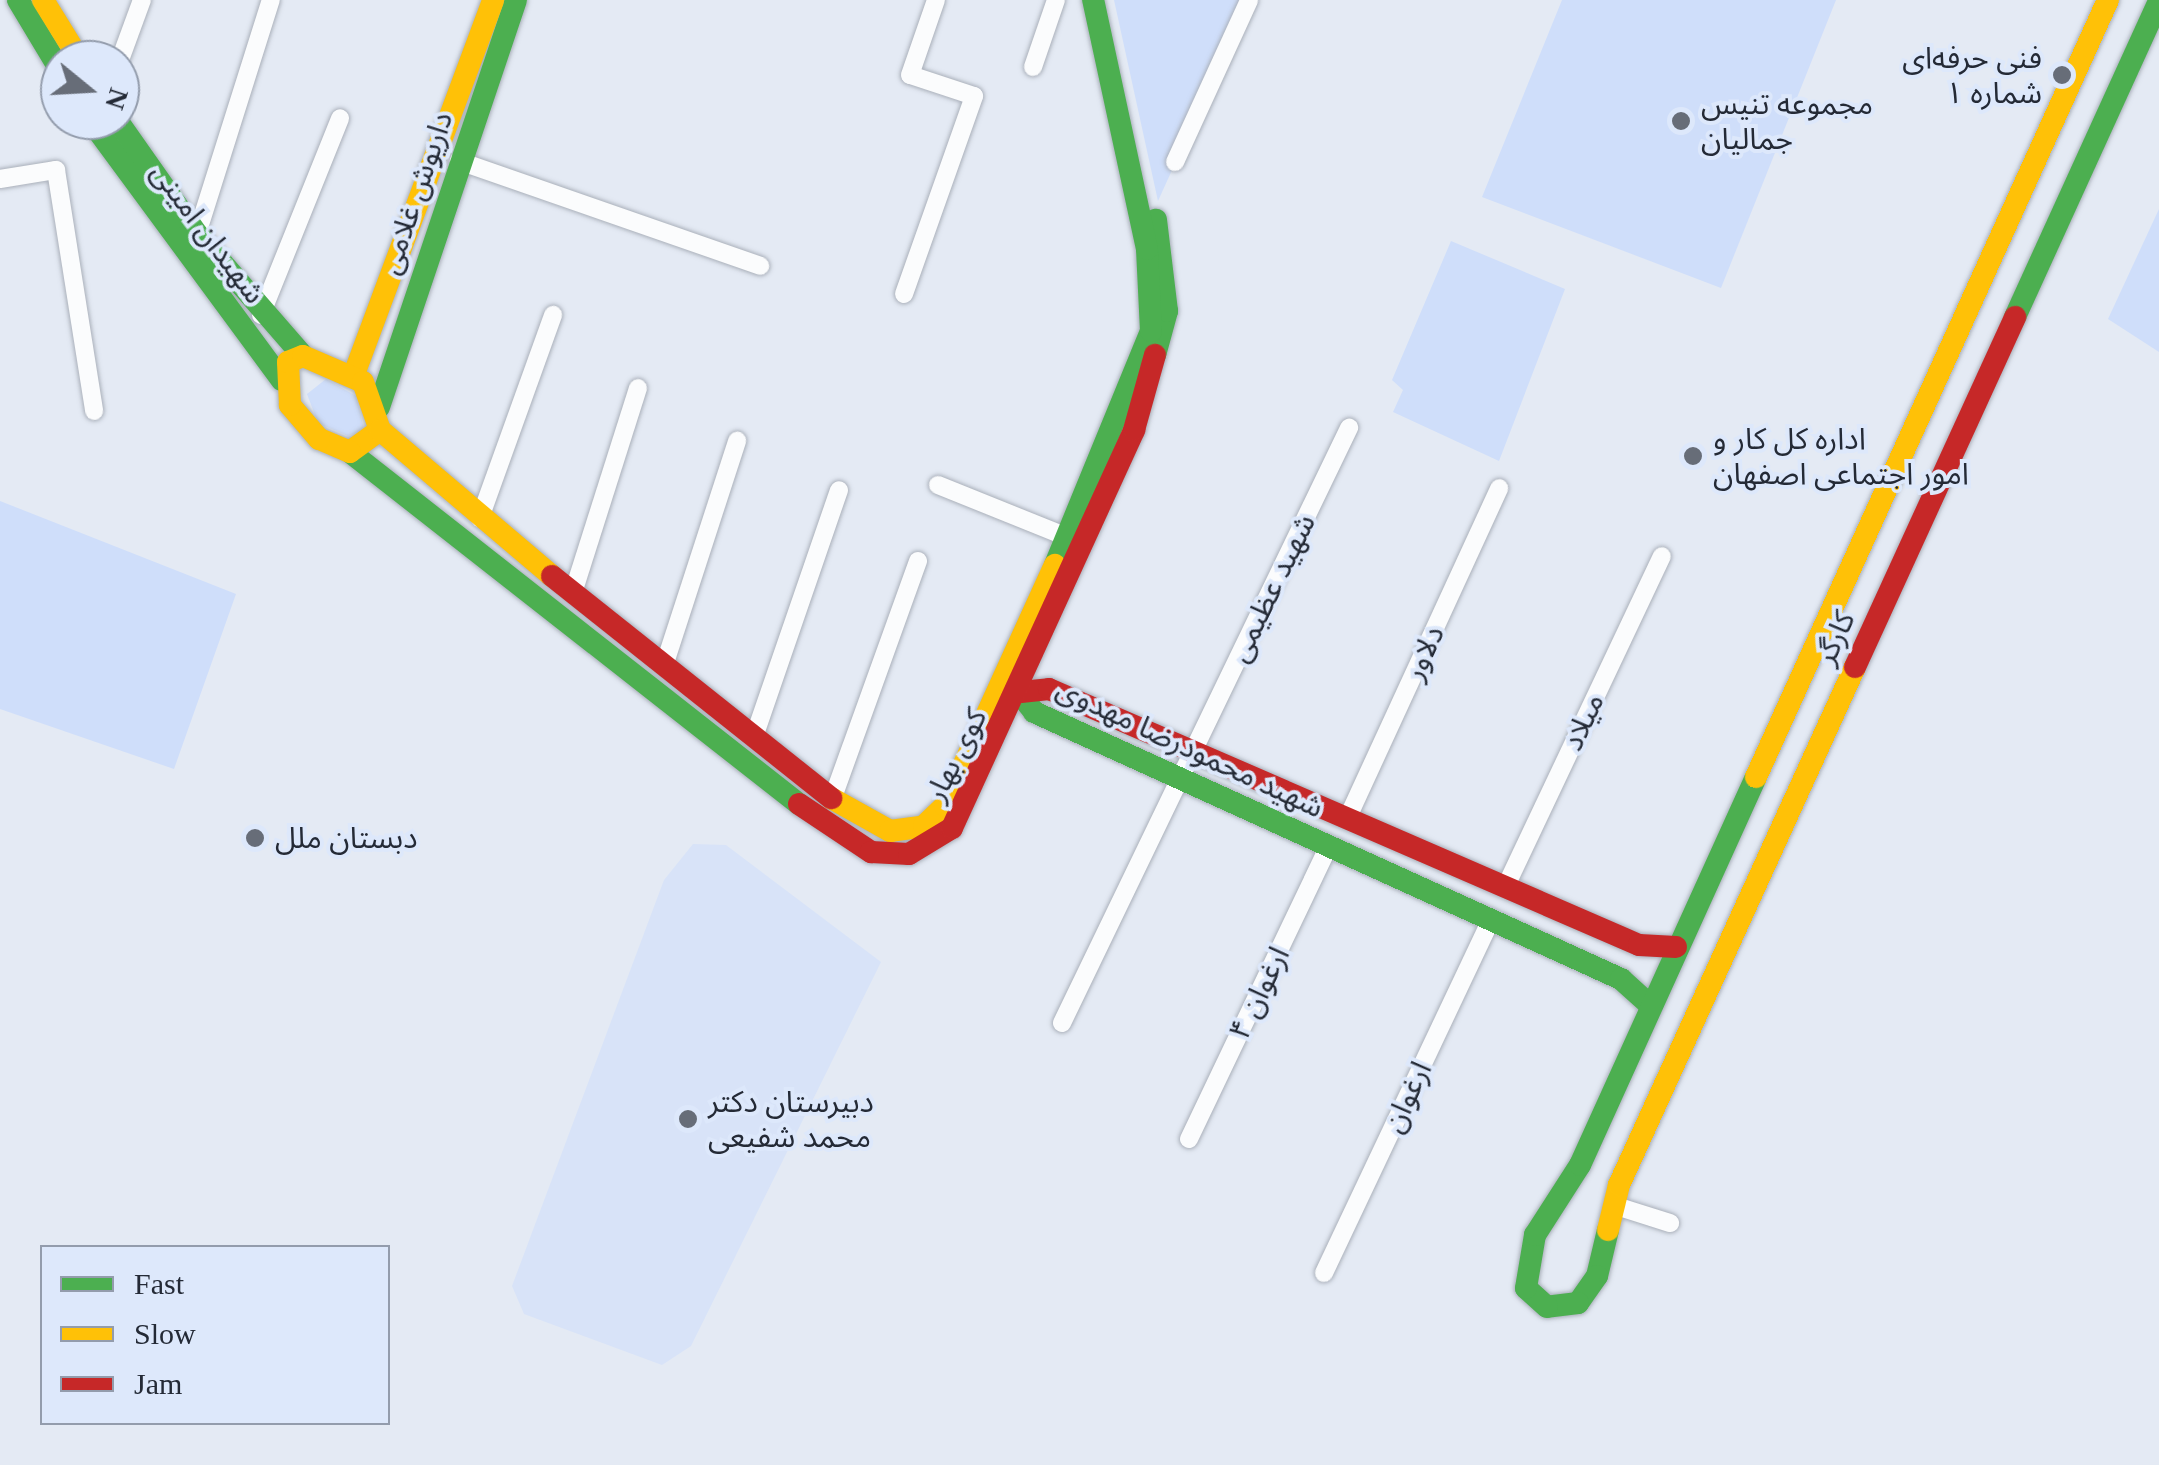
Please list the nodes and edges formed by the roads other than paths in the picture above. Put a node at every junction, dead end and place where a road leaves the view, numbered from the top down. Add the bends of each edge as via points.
1 (18, 0) edge
2 (44, 0) edge
3 (142, 0) edge
4 (271, 0) edge
5 (493, 0) edge
6 (516, 0) edge
7 (936, 0) edge
8 (1056, 0) edge
9 (1093, 0) edge
10 (1106, 0) edge
11 (2108, 0) edge
12 (2159, 1) edge
13 (1243, 5) edge
14 (42, 40) edge
15 (68, 40) edge
16 (127, 40) edge
17 (1033, 67) dead end
18 (340, 118) dead end
19 (105, 140) edge
20 (130, 140) edge
21 (459, 161) junction
22 (1175, 162) dead end
23 (0, 179) edge
24 (197, 234) junction
25 (760, 266) dead end
26 (904, 294) dead end
27 (262, 315) junction
28 (553, 315) dead end
29 (303, 356) junction
30 (354, 377) junction
31 (282, 380) junction
32 (638, 388) dead end
33 (94, 411) dead end
34 (379, 418) junction
35 (1349, 428) dead end
36 (736, 441) dead end
37 (350, 452) junction
38 (938, 485) dead end
39 (1499, 488) dead end
40 (839, 490) dead end
41 (480, 518) junction
42 (1077, 541) junction
43 (1662, 556) dead end
44 (918, 561) dead end
45 (573, 593) junction
46 (664, 666) junction
47 (1014, 686) junction
48 (754, 737) junction
49 (1195, 748) junction
50 (1180, 779) junction
51 (832, 800) junction
52 (1348, 817) junction
53 (1329, 846) junction
54 (1505, 888) junction
55 (1491, 920) junction
56 (1676, 948) junction
57 (1650, 1005) junction
58 (1062, 1024) dead end
59 (1189, 1139) dead end
60 (1613, 1204) junction
61 (1670, 1223) dead end
62 (1324, 1273) dead end

1 - 14 street
2 - 15 street
3 - 16 street
4 - 24 street
5 - 30 street, داریوش غلامی
6 - 21 street, داریوش غلامی
7 - 26 street via 910,75 974,96
8 - 17 street
9 - 42 street, کوی بهار via 1148,249 1151,331
10 - 42 street, کوی بهار via 1168,285 1158,361
11 - 56 street, کارگر
12 - 60 street, کارگر
13 - 22 street
18 - 27 street
19 - 31 street, شهیدان امینی
20 - 24 street, شهیدان امینی
21 - 25 street
21 - 34 street, داریوش غلامی
23 - 33 street via 56,170
24 - 27 street, شهیدان امینی
27 - 29 street, شهیدان امینی
28 - 41 street
29 - 30 street, کوی بهار
29 - 31 street via 288,362
30 - 34 street, کوی بهار
31 - 37 street, کوی بهار via 306,427
32 - 45 street
34 - 37 street
34 - 41 street, کوی بهار
35 - 49 street, شهید عظیمی
36 - 46 street
37 - 47 street, کوی بهار via 871,852 909,854 952,828
38 - 42 street
39 - 52 street, دلاور
40 - 48 street
41 - 45 street, کوی بهار
42 - 47 street, کوی بهار
43 - 54 street, میلاد
44 - 51 street
45 - 46 street, کوی بهار
46 - 48 street, کوی بهار
47 - 49 street, شهید محمودرضا مهدوی via 1050,690
47 - 50 street, شهید محمودرضا مهدوی via 1034,712
47 - 51 street, کوی بهار via 945,806 924,826 880,829
48 - 51 street, کوی بهار
49 - 50 street, شهید عظیمی
49 - 52 street, شهید محمودرضا مهدوی
50 - 53 street, شهید محمودرضا مهدوی
50 - 58 street, شهید عظیمی
52 - 54 street, شهید محمودرضا مهدوی
53 - 55 street, شهید محمودرضا مهدوی
53 - 59 street, ارغوان ۴
54 - 55 street
54 - 56 street, شهید محمودرضا مهدوی via 1639,945
55 - 57 street, شهید محمودرضا مهدوی via 1621,979
55 - 62 street, ارغوان
56 - 57 street, کارگر
57 - 60 street, کارگر via 1524,1270 1526,1288 1548,1307 1578,1303 1597,1276
60 - 61 street

